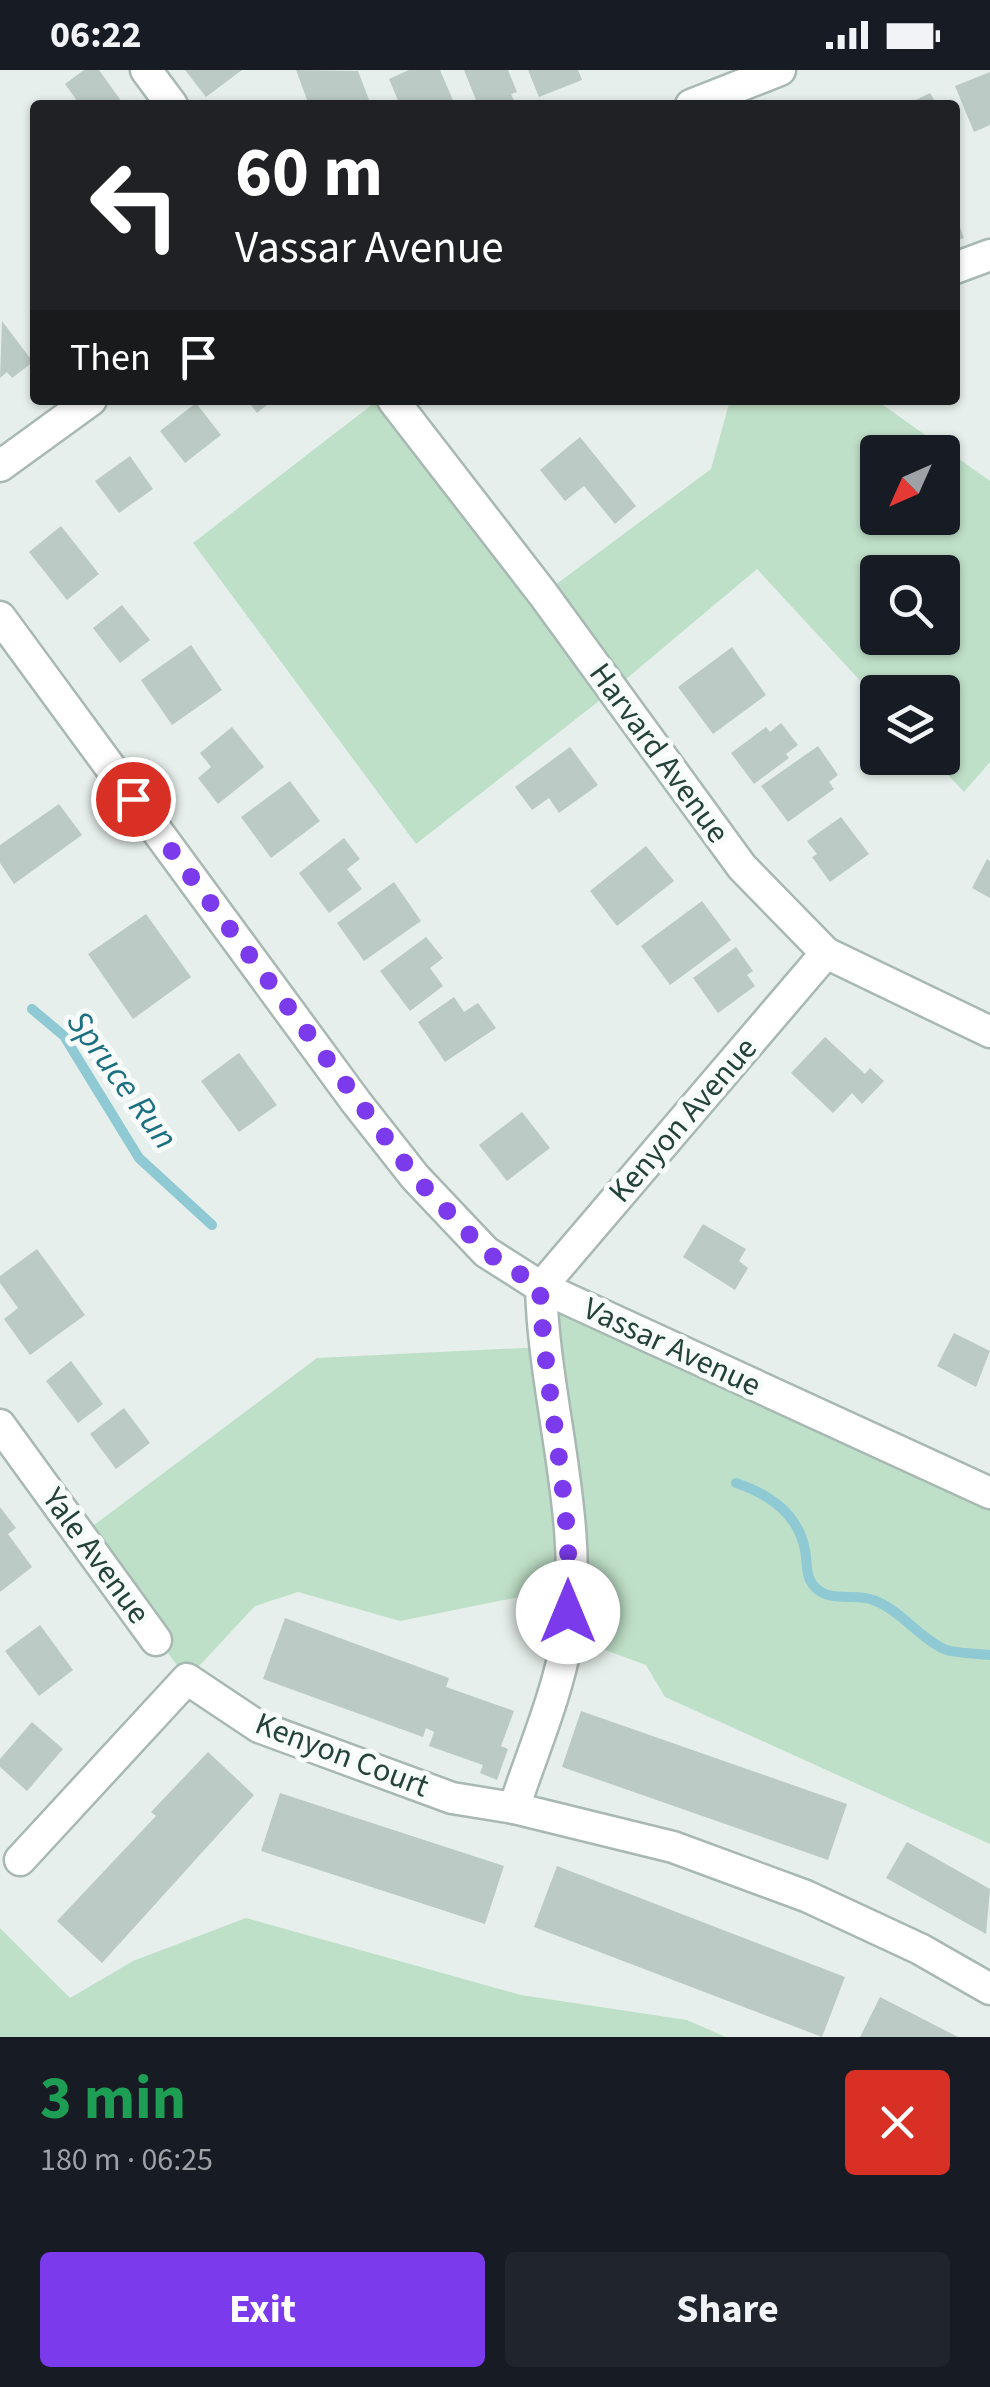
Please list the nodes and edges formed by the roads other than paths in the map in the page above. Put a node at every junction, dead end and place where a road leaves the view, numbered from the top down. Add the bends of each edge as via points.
1 (146, 70) edge
2 (780, 70) edge
3 (168, 100) edge
4 (704, 100) edge
5 (990, 255) edge
6 (960, 266) edge
7 (84, 405) edge
8 (396, 405) edge
9 (0, 466) edge
10 (0, 617) edge
11 (826, 953) junction
12 (990, 1032) edge
13 (540, 1287) junction
14 (0, 1424) edge
15 (990, 1493) edge
16 (156, 1640) dead end
17 (514, 1808) junction
18 (20, 1860) dead end
19 (990, 1990) edge

1 - 3 street
2 - 4 street
5 - 6 street
7 - 9 street
8 - 11 street, Harvard Avenue via 742,867
10 - 13 street, Vassar Avenue via 415,1177 486,1252
11 - 12 street, Harvard Avenue
11 - 13 street, Kenyon Avenue
13 - 15 street, Vassar Avenue
13 - 17 street via 542,1347 567,1495 568,1636
14 - 16 street, Yale Avenue
17 - 18 street, Kenyon Court via 452,1798 259,1728 187,1679
17 - 19 street, Kenyon Court via 673,1847 806,1896

